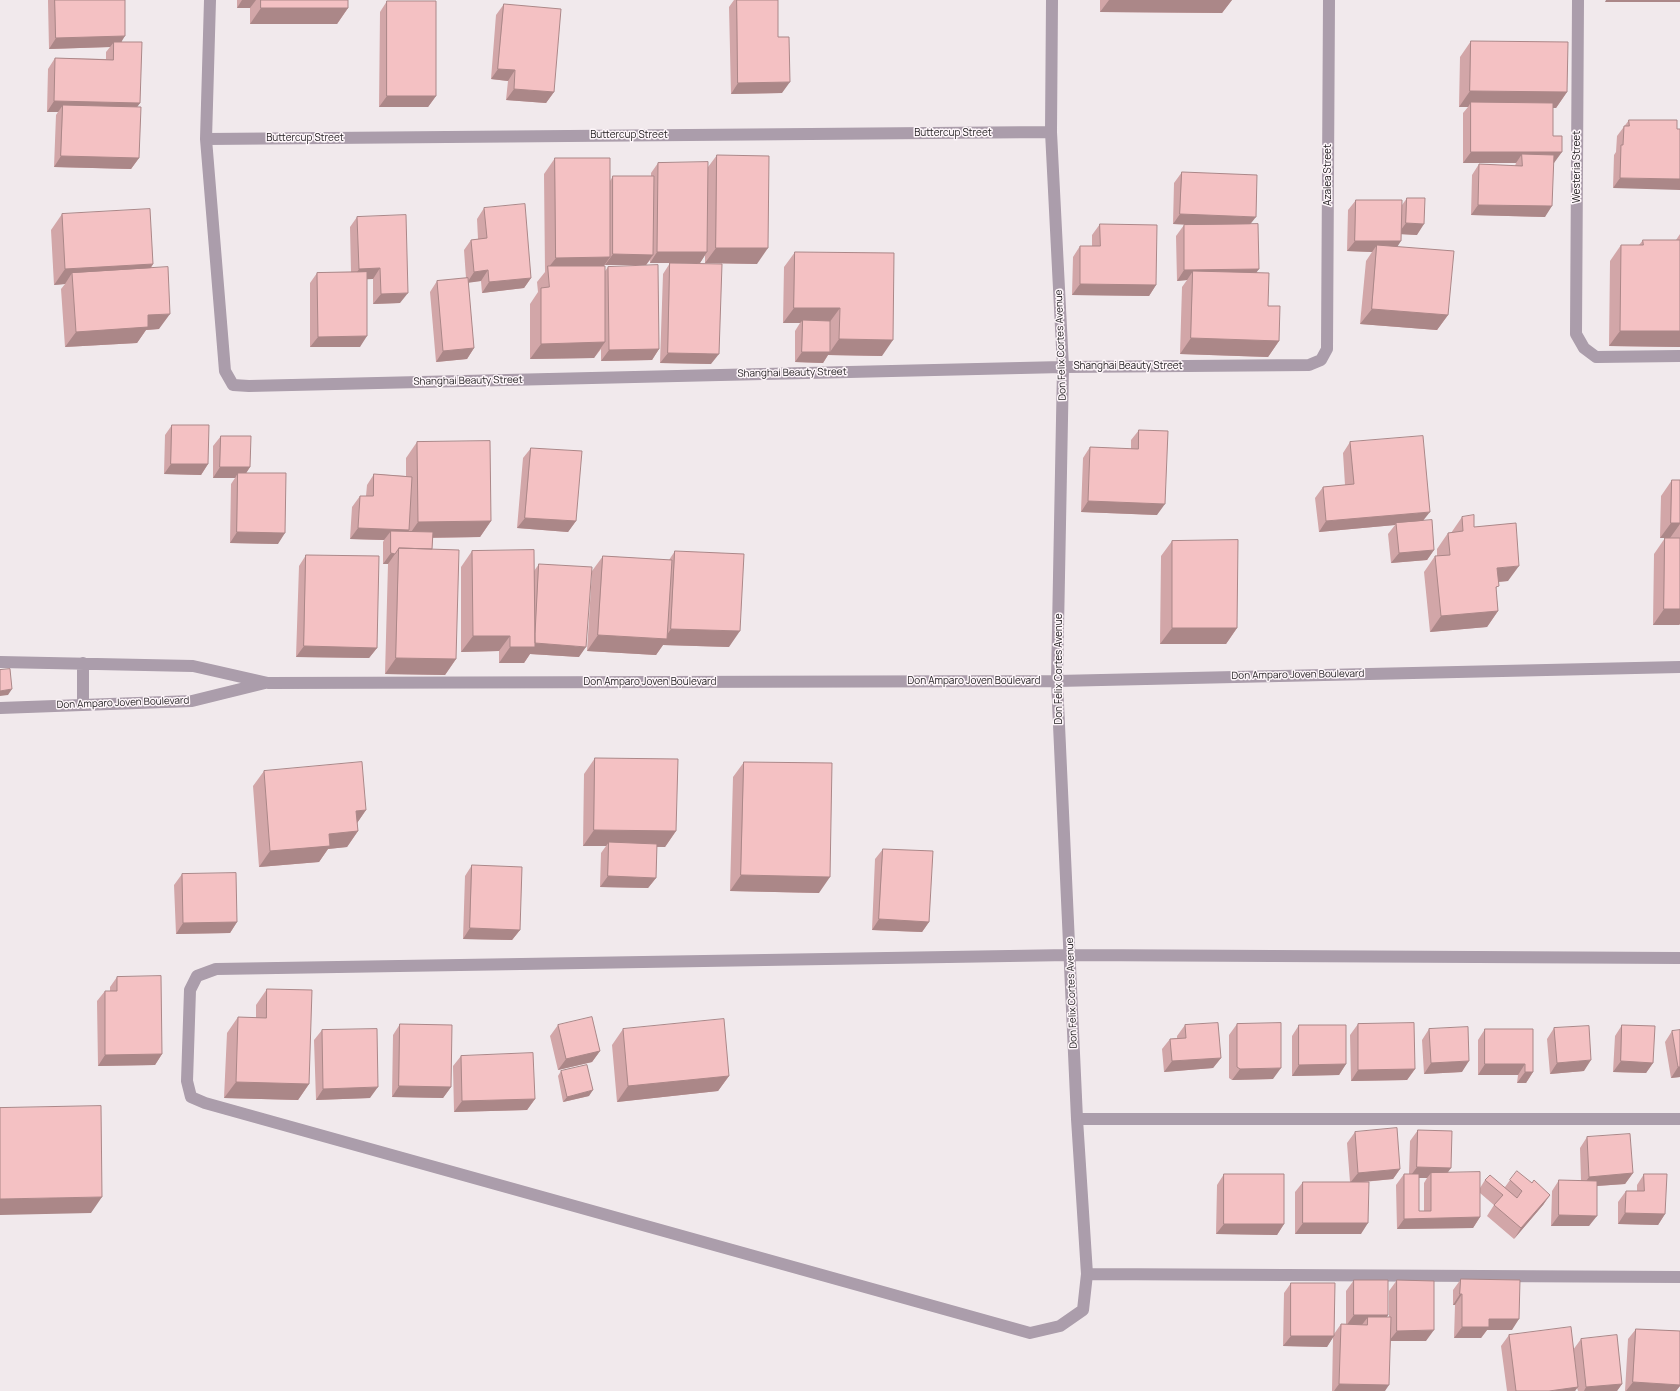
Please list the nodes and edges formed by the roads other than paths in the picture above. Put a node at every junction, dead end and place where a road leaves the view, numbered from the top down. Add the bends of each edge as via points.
1 (210, 0) edge
2 (1052, 0) edge
3 (1329, 0) edge
4 (1578, 0) edge
5 (1051, 132) junction
6 (206, 138) junction
7 (1327, 349) joint
8 (1680, 356) edge
9 (1063, 367) junction
10 (0, 662) edge
11 (83, 663) junction
12 (1680, 666) edge
13 (1057, 681) junction
14 (268, 683) junction
15 (83, 705) junction
16 (0, 708) edge
17 (1070, 955) junction
18 (1680, 958) edge
19 (1077, 1119) junction
20 (1680, 1119) edge
21 (1087, 1274) junction
22 (1680, 1277) edge

1 - 6 street
2 - 5 street, Don Felix Cortes Avenue
3 - 7 street, Azalea Street
4 - 8 street, Westeria Street via 1576,334 1584,348 1596,357
5 - 6 street, Buttercup Street
5 - 9 street, Don Felix Cortes Avenue
6 - 9 street, Shanghai Beauty Street via 225,372 232,385
7 - 9 street, Shanghai Beauty Street via 1321,360 1308,365
9 - 13 street, Don Felix Cortes Avenue
10 - 11 street, Don Amparo Joven Boulevard
11 - 14 street, Don Amparo Joven Boulevard via 193,666
11 - 15 street
12 - 13 street, Don Amparo Joven Boulevard
13 - 14 street, Don Amparo Joven Boulevard
13 - 17 street, Don Felix Cortes Avenue
14 - 15 street, Don Amparo Joven Boulevard via 192,701
15 - 16 street, Don Amparo Joven Boulevard
17 - 18 street
17 - 19 street, Don Felix Cortes Avenue
17 - 21 street, Don Felix Cortes Avenue via 216,969 197,976 190,990 187,1081 191,1097 220,1108 1030,1333 1060,1326 1083,1310
19 - 20 street
19 - 21 street, Don Felix Cortes Avenue
21 - 22 street

